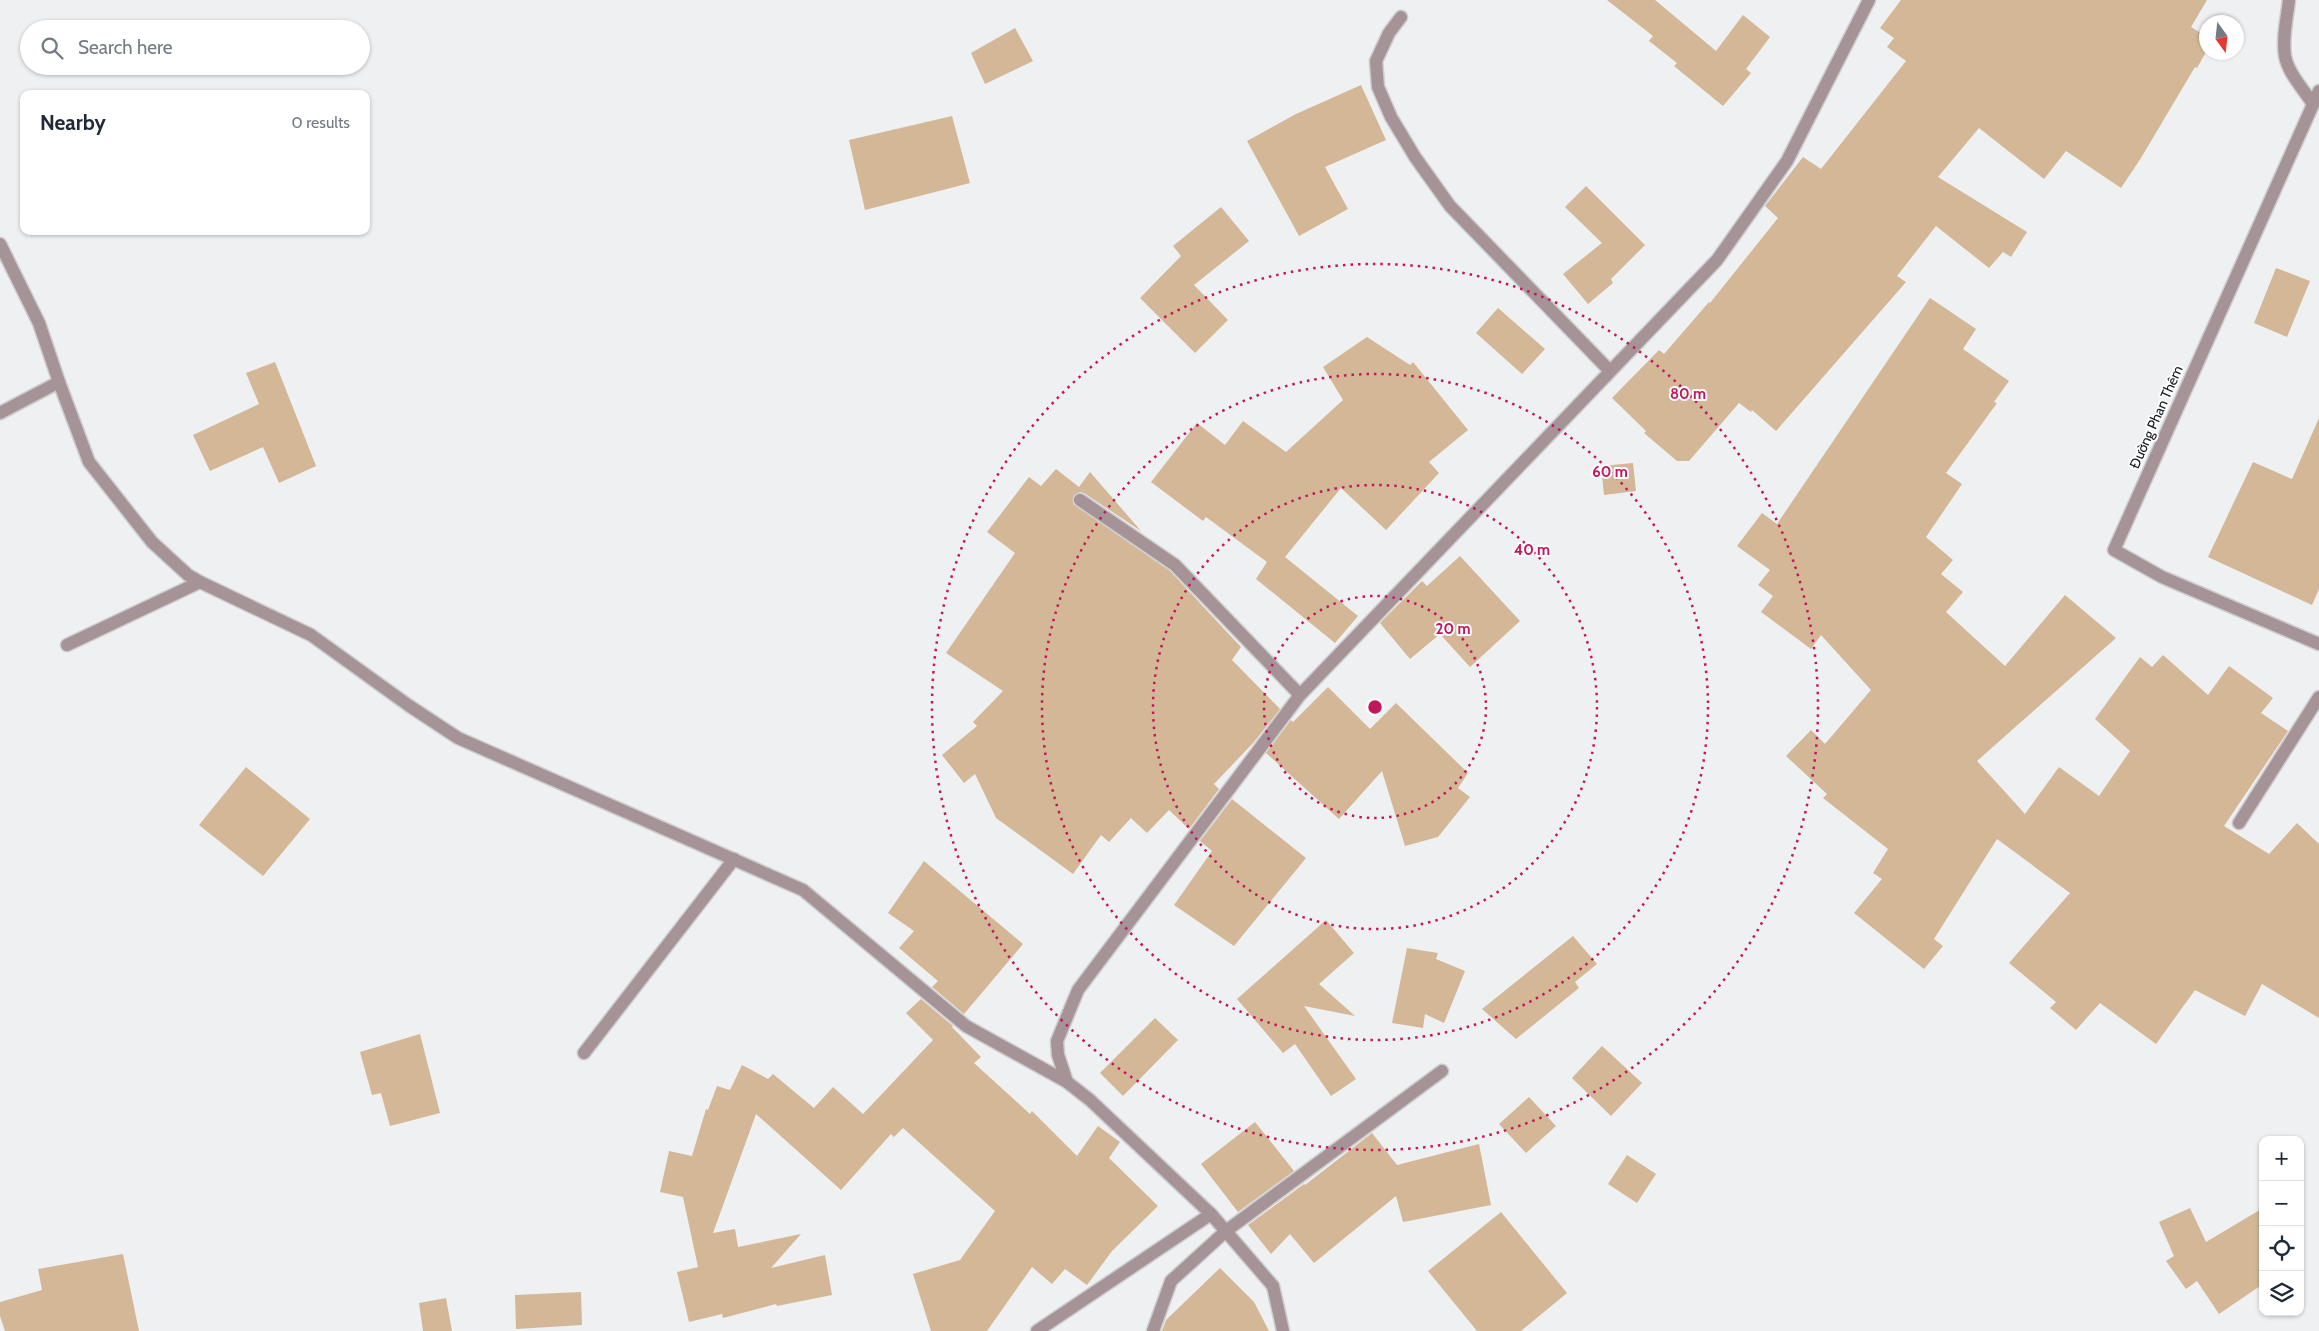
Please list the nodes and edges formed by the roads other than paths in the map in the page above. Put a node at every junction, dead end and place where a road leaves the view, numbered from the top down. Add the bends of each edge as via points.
1 (1869, 0) edge
2 (2289, 0) edge
3 (1401, 17) dead end
4 (2319, 91) edge
5 (2313, 104) junction
6 (0, 244) edge
7 (1610, 370) junction
8 (59, 382) junction
9 (0, 412) edge
10 (1080, 500) dead end
11 (200, 582) junction
12 (2319, 644) edge
13 (67, 645) dead end
14 (1300, 696) junction
15 (2319, 697) edge
16 (2239, 823) dead end
17 (734, 859) junction
18 (584, 1053) dead end
19 (1442, 1071) dead end
20 (1067, 1082) junction
21 (1211, 1214) junction
22 (1226, 1231) junction
23 (1037, 1331) edge
24 (1153, 1331) edge
25 (1283, 1331) edge

1 - 7 street via 1787,161 1716,260
2 - 5 street via 2285,57
3 - 7 street via 1376,60 1378,87 1415,158 1450,206
4 - 5 street, Đường Phan Thêm
5 - 12 street, Đường Phan Thêm via 2114,550 2162,577
6 - 8 street via 40,323
7 - 14 street
8 - 9 street
8 - 11 street via 90,462 152,542
10 - 14 street via 1174,565
11 - 13 street
11 - 17 street via 311,635 458,738
14 - 20 street via 1078,990 1058,1040 1058,1055
15 - 16 street
17 - 18 street
17 - 20 street via 803,890 966,1026
19 - 22 street
20 - 21 street
21 - 22 street
21 - 23 street
22 - 24 street via 1170,1281
22 - 25 street via 1273,1286

